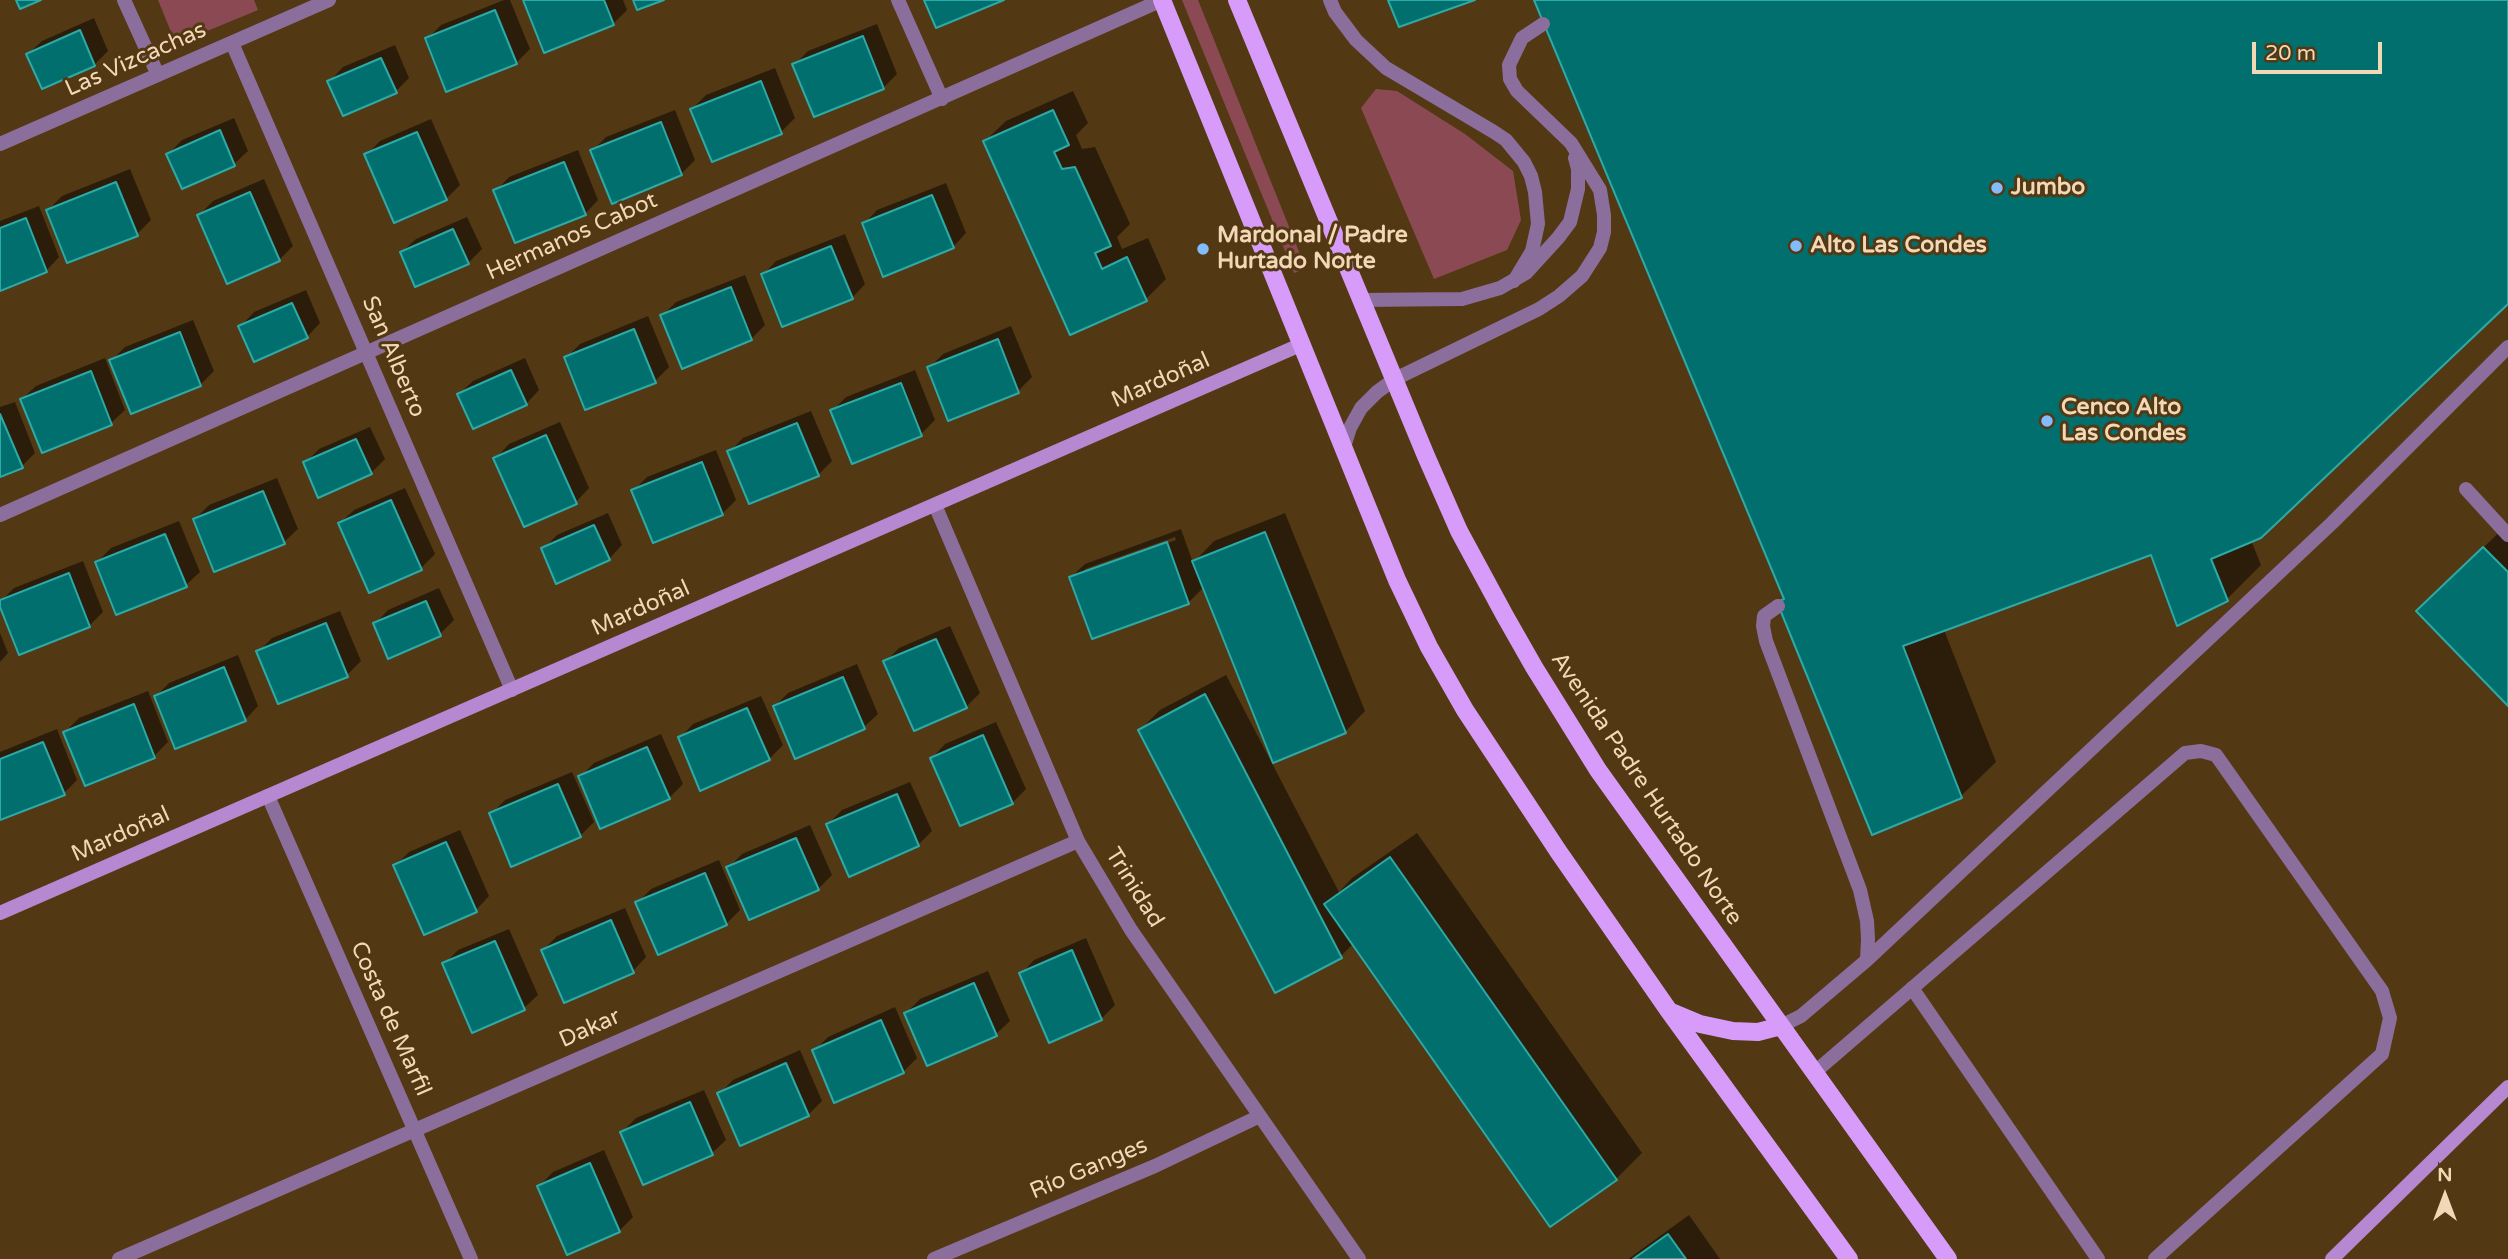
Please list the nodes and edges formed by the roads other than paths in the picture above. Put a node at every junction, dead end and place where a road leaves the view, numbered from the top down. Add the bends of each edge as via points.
1 (124, 0) edge
2 (329, 0) edge
3 (898, 0) edge
4 (1162, 0) edge
5 (1237, 0) edge
6 (1329, 0) edge
7 (308, 4) edge
8 (1543, 24) dead end
9 (232, 43) junction
10 (158, 75) junction
11 (942, 99) junction
12 (1571, 143) junction
13 (0, 144) edge
14 (1514, 281) junction
15 (1360, 300) junction
16 (1300, 345) junction
17 (2508, 347) edge
18 (367, 353) junction
19 (1395, 379) junction
20 (1343, 450) junction
21 (2466, 489) dead end
22 (935, 505) junction
23 (0, 515) edge
24 (2508, 534) edge
25 (1778, 606) dead end
26 (512, 690) junction
27 (268, 796) junction
28 (1078, 841) junction
29 (0, 913) edge
30 (1867, 960) junction
31 (1912, 988) junction
32 (1669, 1011) junction
33 (1781, 1026) junction
34 (1815, 1072) junction
35 (2508, 1087) edge
36 (1260, 1116) junction
37 (414, 1130) junction
38 (119, 1259) edge
39 (471, 1259) edge
40 (934, 1259) edge
41 (1359, 1259) edge
42 (1849, 1259) edge
43 (1948, 1259) edge
44 (2098, 1259) edge
45 (2155, 1259) edge
46 (2332, 1259) edge

1 - 10 street
2 - 7 street, Las Vizcachas
3 - 11 street
4 - 11 street, Hermanos Cabot
4 - 16 main road
5 - 15 main road, Avenida Padre Hurtado Norte
6 - 14 street via 1356,40 1385,68 1494,132 1524,162 1535,192 1538,224 1532,251
7 - 9 street, Las Vizcachas
8 - 12 street via 1522,38 1509,65 1510,79
9 - 10 street, Las Vizcachas
9 - 18 street, San Alberto
10 - 13 street, Las Vizcachas
11 - 18 street, Hermanos Cabot
12 - 14 street via 1578,189 1570,222 1539,261
12 - 19 street via 1600,190 1605,215 1600,248 1587,269 1539,309
14 - 15 street via 1462,299
15 - 19 main road, Avenida Padre Hurtado Norte
16 - 20 main road
16 - 22 street, Mardoñal
17 - 30 street via 2332,523
18 - 23 street, Hermanos Cabot
18 - 26 street, San Alberto
19 - 20 street via 1362,408
19 - 33 main road, Avenida Padre Hurtado Norte via 1459,531 1534,667 1598,770
20 - 32 main road via 1413,616 1458,699
21 - 24 street
22 - 26 street, Mardoñal
22 - 28 street, Trinidad
25 - 30 street via 1765,616 1766,641 1860,890 1867,921
26 - 27 street, Mardoñal
27 - 29 street, Mardoñal
27 - 37 street, Costa de Marfil
28 - 36 street, Trinidad via 1131,930
28 - 37 street, Dakar
30 - 33 street via 1801,1016
31 - 34 street
31 - 44 street
31 - 45 street via 2185,752 2216,755 2382,991 2390,1018 2382,1054
32 - 33 main road via 1733,1031 1758,1032
32 - 42 main road
33 - 34 main road, Avenida Padre Hurtado Norte
34 - 43 main road, Avenida Padre Hurtado Norte
35 - 46 street
36 - 40 street, Río Ganges
36 - 41 street, Trinidad
37 - 38 street, Dakar
37 - 39 street, Costa de Marfil

